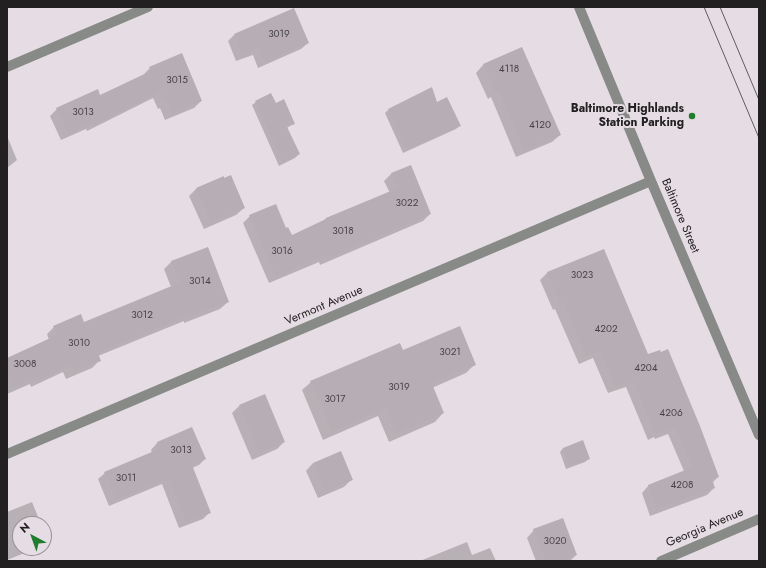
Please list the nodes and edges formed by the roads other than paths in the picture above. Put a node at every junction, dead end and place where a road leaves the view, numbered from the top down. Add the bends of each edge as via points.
1 (148, 7) edge
2 (579, 7) edge
3 (7, 67) edge
4 (651, 181) junction
5 (759, 435) edge
6 (7, 454) edge
7 (759, 520) edge
8 (661, 561) edge

1 - 3 street
2 - 4 street, Baltimore Street
4 - 5 street, Baltimore Street
4 - 6 street, Vermont Avenue
7 - 8 street, Georgia Avenue

